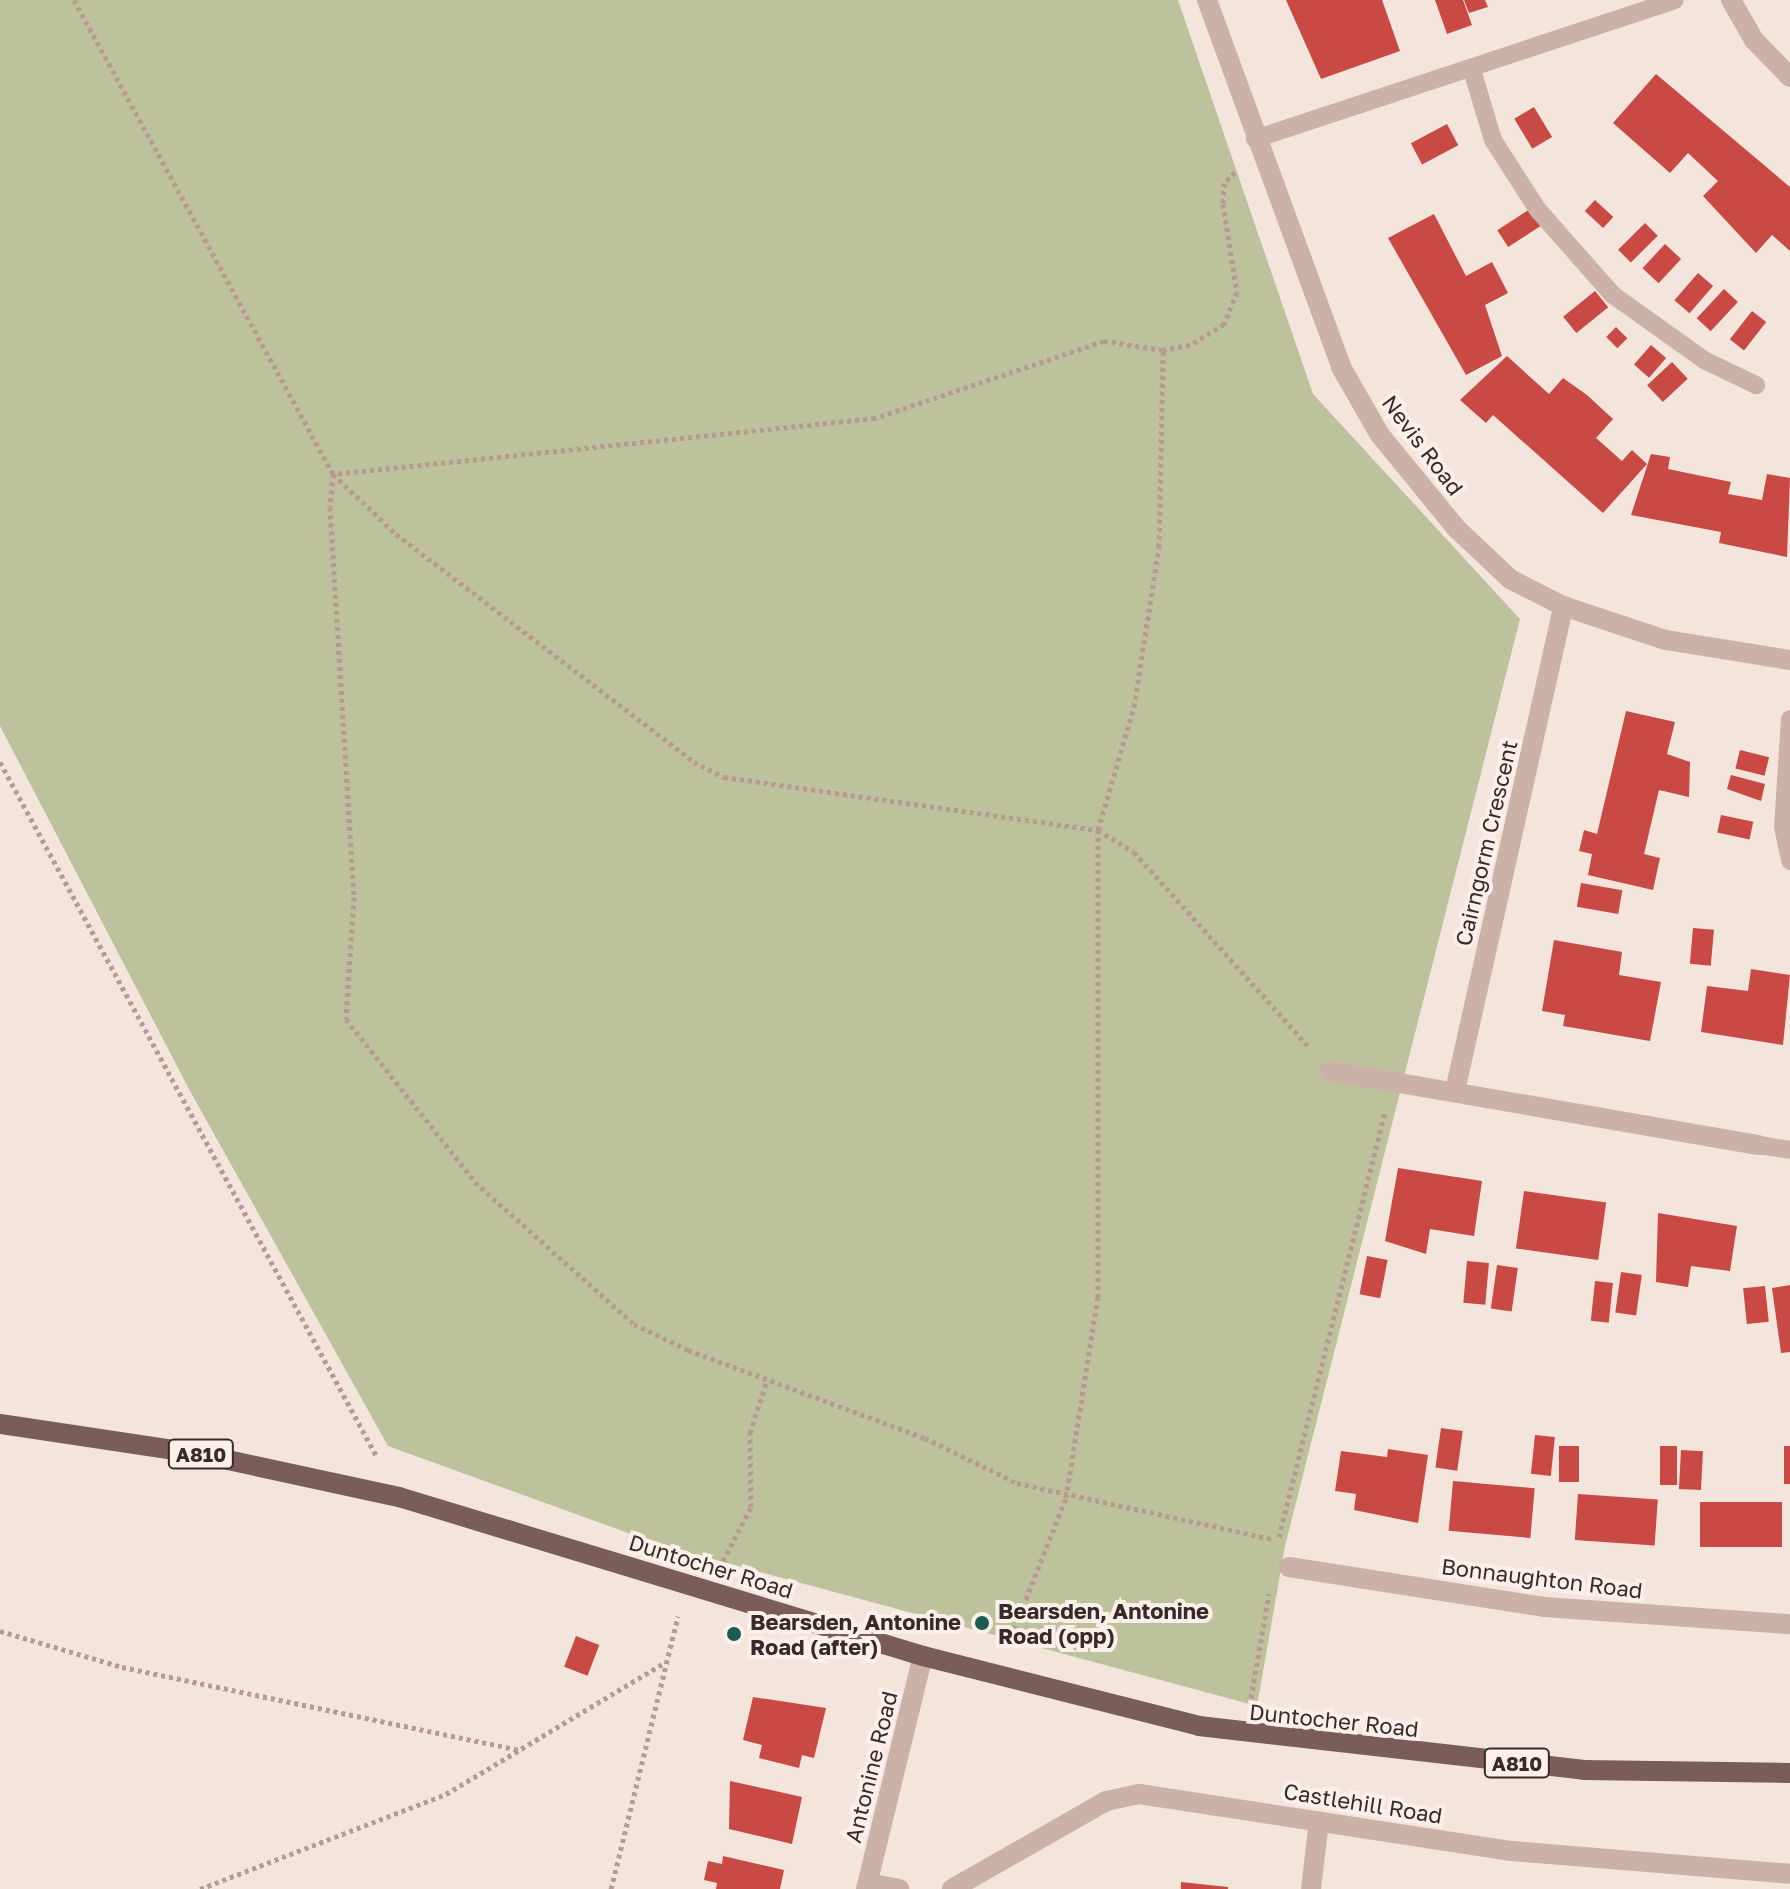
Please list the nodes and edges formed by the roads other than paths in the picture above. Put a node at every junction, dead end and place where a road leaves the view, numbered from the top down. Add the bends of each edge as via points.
1 (1207, 0) edge
2 (1675, 0) edge
3 (1731, 0) edge
4 (1472, 70) junction
5 (1790, 77) edge
6 (1256, 144) junction
7 (1756, 385) dead end
8 (1563, 606) junction
9 (1790, 660) edge
10 (1790, 719) edge
11 (1790, 861) edge
12 (1330, 1071) road end
13 (1455, 1091) junction
14 (1759, 1145) joint
15 (1790, 1150) edge
16 (0, 1424) edge
17 (1283, 1561) road end
18 (1790, 1624) edge
19 (923, 1656) junction
20 (1790, 1773) edge
21 (1319, 1821) junction
22 (1790, 1874) edge
23 (1738, 1881) edge
24 (867, 1886) edge
25 (899, 1889) edge
26 (952, 1889) edge
27 (1311, 1889) edge

1 - 6 street, Nevis Road
2 - 4 lane
3 - 5 street via 1754,40
4 - 6 lane
4 - 7 lane via 1493,140 1538,210 1613,295 1704,360
6 - 8 street, Nevis Road via 1341,367 1380,435 1457,529 1510,579
8 - 9 street, Nevis Road via 1666,640
8 - 13 street, Cairngorm Crescent
10 - 11 lane via 1783,827
12 - 13 street
13 - 14 street
14 - 15 lane
16 - 19 main road, Duntocher Road / A810 via 200,1454 399,1497
17 - 18 street, Bonnaughton Road via 1544,1607
19 - 20 main road, Duntocher Road / A810 via 1244,1735 1584,1770
19 - 24 street, Antonine Road
21 - 23 street, Castlehill Road
21 - 26 street, Castlehill Road via 1139,1794 1106,1801
21 - 27 street
22 - 23 street, Castlehill Road
24 - 25 street

